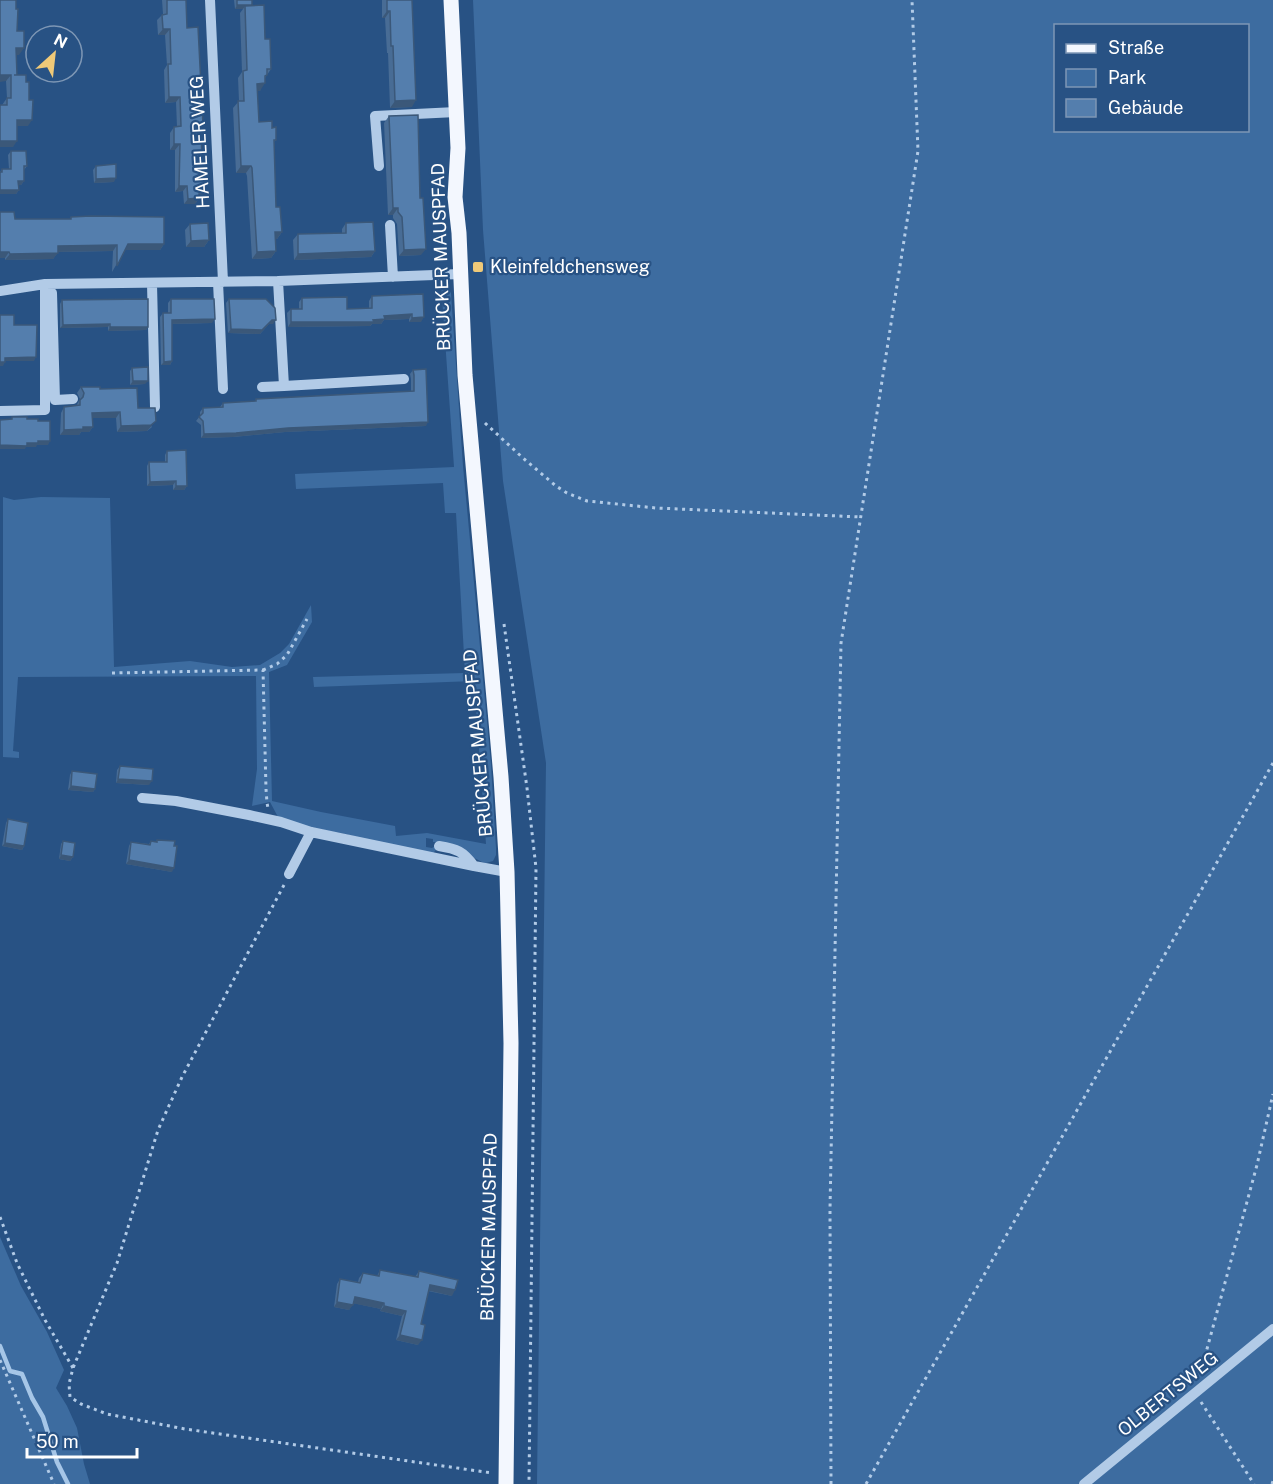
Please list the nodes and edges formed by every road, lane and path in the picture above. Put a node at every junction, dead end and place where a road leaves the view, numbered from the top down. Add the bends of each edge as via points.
1 (210, 0) edge
2 (450, 0) edge
3 (912, 0) edge
4 (456, 112) junction
5 (379, 166) dead end
6 (390, 225) dead end
7 (460, 274) junction
8 (393, 277) junction
9 (278, 281) junction
10 (221, 282) junction
11 (48, 284) junction
12 (152, 284) junction
13 (0, 291) edge
14 (404, 379) dead end
15 (284, 386) junction
16 (262, 387) dead end
17 (223, 389) dead end
18 (73, 399) dead end
19 (155, 408) edge
20 (0, 411) edge
21 (482, 420) dead end
22 (861, 517) junction
23 (307, 619) dead end
24 (263, 670) junction
25 (112, 673) dead end
26 (1273, 763) edge
27 (142, 798) dead end
28 (281, 822) junction
29 (311, 832) junction
30 (439, 846) dead end
31 (474, 866) junction
32 (507, 872) junction
33 (289, 874) joint
34 (1273, 1094) edge
35 (0, 1217) edge
36 (1273, 1329) edge
37 (0, 1360) edge
38 (73, 1368) junction
39 (1195, 1393) junction
40 (506, 1479) edge
41 (54, 1484) edge
42 (831, 1484) edge
43 (866, 1484) edge
44 (1084, 1484) edge
45 (1254, 1484) edge

1 - 10 street, HAMELER WEG
2 - 4 main road, BRÜCKER MAUSPFAD
3 - 22 path via 918,151
4 - 5 street via 375,116
4 - 7 main road, BRÜCKER MAUSPFAD via 455,197
6 - 8 street
7 - 8 street
7 - 32 main road, BRÜCKER MAUSPFAD via 468,417
8 - 9 street
9 - 10 street
9 - 15 street
10 - 12 street
10 - 17 street, HAMELER WEG
11 - 12 street
11 - 13 street
11 - 18 street via 55,400
11 - 20 street via 45,410
12 - 19 street
14 - 15 street
15 - 16 street
21 - 22 path via 556,486 587,501
22 - 42 path via 841,643 830,1209
23 - 24 path via 287,655
24 - 25 path
24 - 28 path via 267,803 270,813
26 - 43 path
27 - 28 street
28 - 29 street
29 - 31 street
29 - 33 street
30 - 31 street via 462,853
31 - 32 street
32 - 40 main road, BRÜCKER MAUSPFAD via 511,1043
33 - 38 path via 158,1130 117,1263
34 - 39 path
35 - 38 path via 17,1263
36 - 39 street, OLBERTSWEG
37 - 41 path
38 - 40 path via 70,1397 107,1414
39 - 44 street, OLBERTSWEG
39 - 45 path

